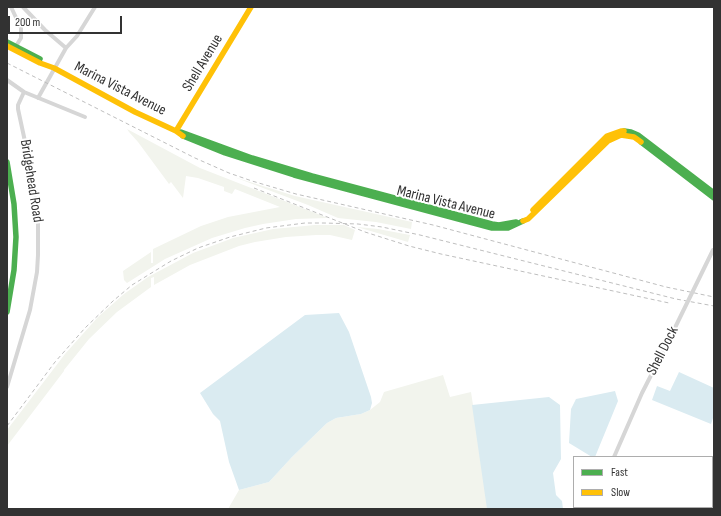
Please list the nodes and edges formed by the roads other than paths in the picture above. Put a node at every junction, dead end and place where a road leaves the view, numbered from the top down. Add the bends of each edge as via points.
1 (11, 7) edge
2 (23, 7) edge
3 (95, 7) edge
4 (251, 7) edge
5 (7, 42) edge
6 (7, 46) edge
7 (16, 46) junction
8 (66, 48) junction
9 (54, 68) junction
10 (7, 80) edge
11 (24, 92) junction
12 (38, 98) junction
13 (85, 117) dead end
14 (176, 131) junction
15 (7, 162) edge
16 (714, 192) edge
17 (714, 198) edge
18 (713, 248) edge
19 (7, 312) edge
20 (7, 387) edge
21 (614, 456) edge

1 - 7 street via 21,28 21,38
2 - 8 street
3 - 8 street via 77,36
4 - 14 main road, Shell Avenue
5 - 7 main road, Marina Vista Avenue
6 - 9 main road, Marina Vista Avenue
7 - 9 main road, Marina Vista Avenue
8 - 9 street
9 - 12 street
9 - 14 main road, Marina Vista Avenue
10 - 11 street
11 - 12 street
11 - 20 street, Bridgehead Road via 18,110 38,209 38,255 30,310
12 - 13 street
14 - 16 main road, Marina Vista Avenue via 301,173 492,224 513,223 525,217 607,136 621,131 638,135
14 - 17 main road, Marina Vista Avenue via 225,153 283,172 492,228 508,228 528,219 608,141 621,135 634,137
15 - 19 main road via 16,237
18 - 21 street, Shell Dock, bridge

